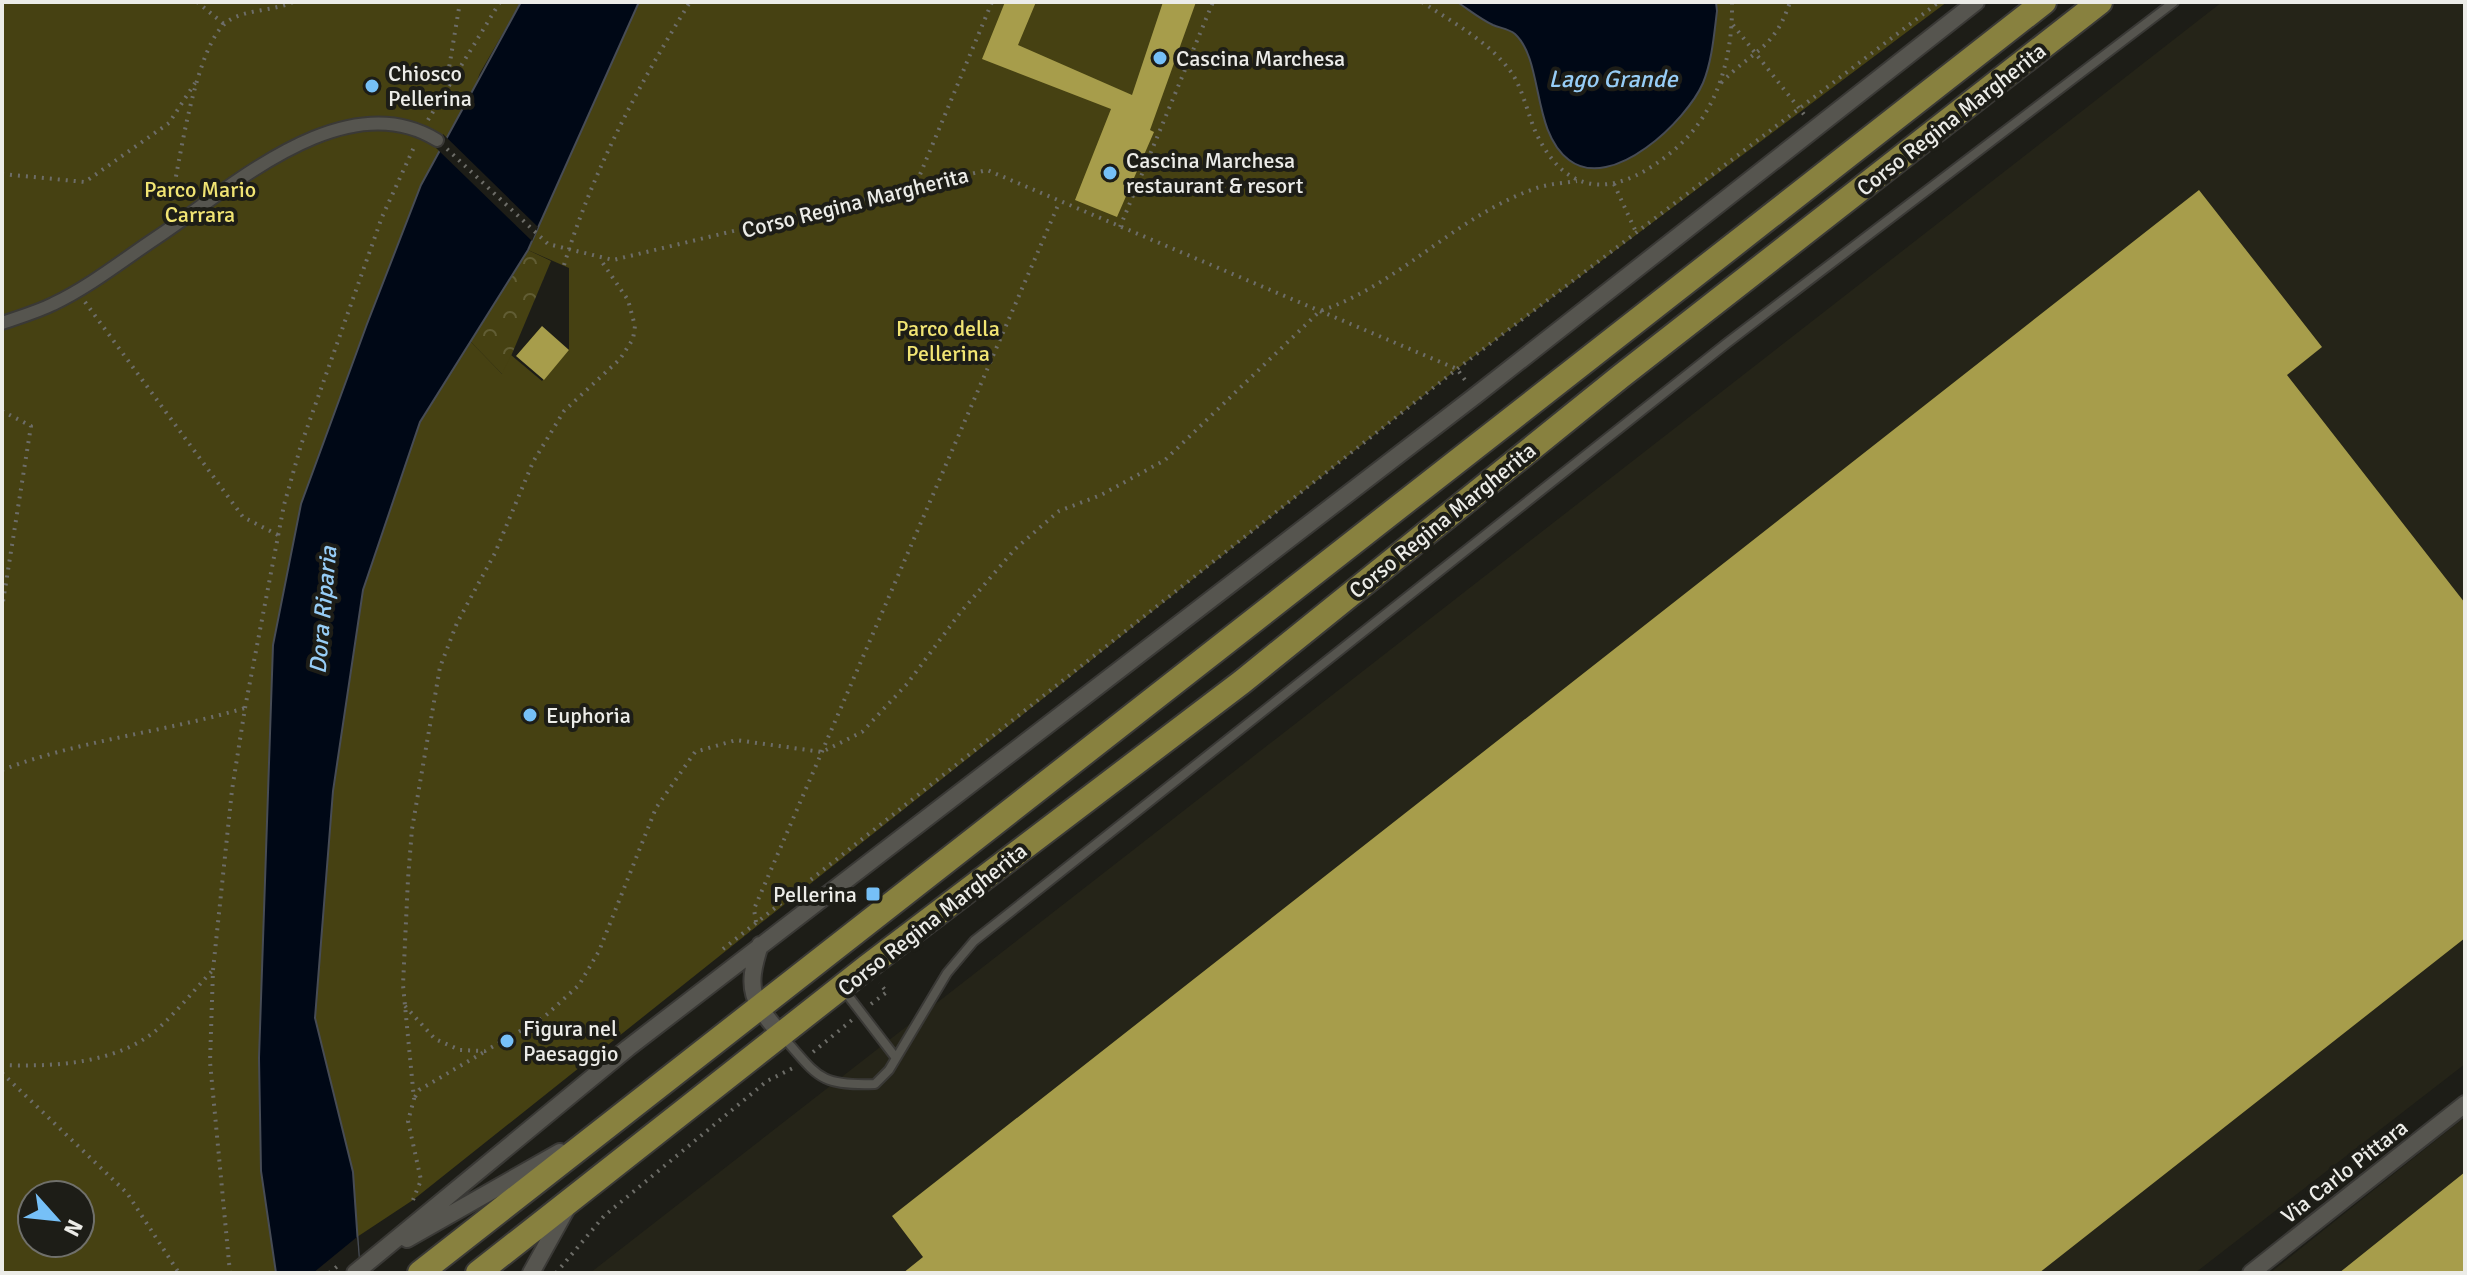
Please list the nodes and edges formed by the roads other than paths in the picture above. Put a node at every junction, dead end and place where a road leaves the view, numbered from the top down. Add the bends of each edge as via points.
1 (1976, 2) edge
2 (2044, 2) edge
3 (2100, 2) edge
4 (2174, 2) edge
5 (437, 140) road end
6 (2, 323) edge
7 (760, 945) junction
8 (842, 988) junction
9 (759, 1009) junction
10 (783, 1037) junction
11 (896, 1058) junction
12 (2465, 1104) edge
13 (626, 1114) junction
14 (570, 1203) junction
15 (377, 1255) junction
16 (355, 1273) edge
17 (420, 1273) edge
18 (478, 1273) edge
19 (531, 1273) edge
20 (2251, 1273) edge

1 - 7 street, Corso Regina Margherita via 1475,396
2 - 9 main road, Corso Regina Margherita
3 - 8 main road, Corso Regina Margherita via 1620,377 1242,682
4 - 11 lane via 1727,343 974,941 925,1006
5 - 6 street via 422,130 382,125 326,132 256,167 54,304
7 - 9 street via 750,976
7 - 15 street, Corso Regina Margherita via 468,1176
8 - 10 main road, Corso Regina Margherita
8 - 11 lane
9 - 10 street
9 - 13 main road, Corso Regina Margherita
10 - 11 lane via 816,1076 849,1085 875,1084
10 - 14 main road, Corso Regina Margherita
12 - 20 street, Via Carlo Pittara
13 - 15 street, Corso Regina Margherita
13 - 17 main road, Corso Regina Margherita
14 - 18 main road, Corso Regina Margherita
14 - 19 street, Corso Regina Margherita
15 - 16 street, Corso Regina Margherita

